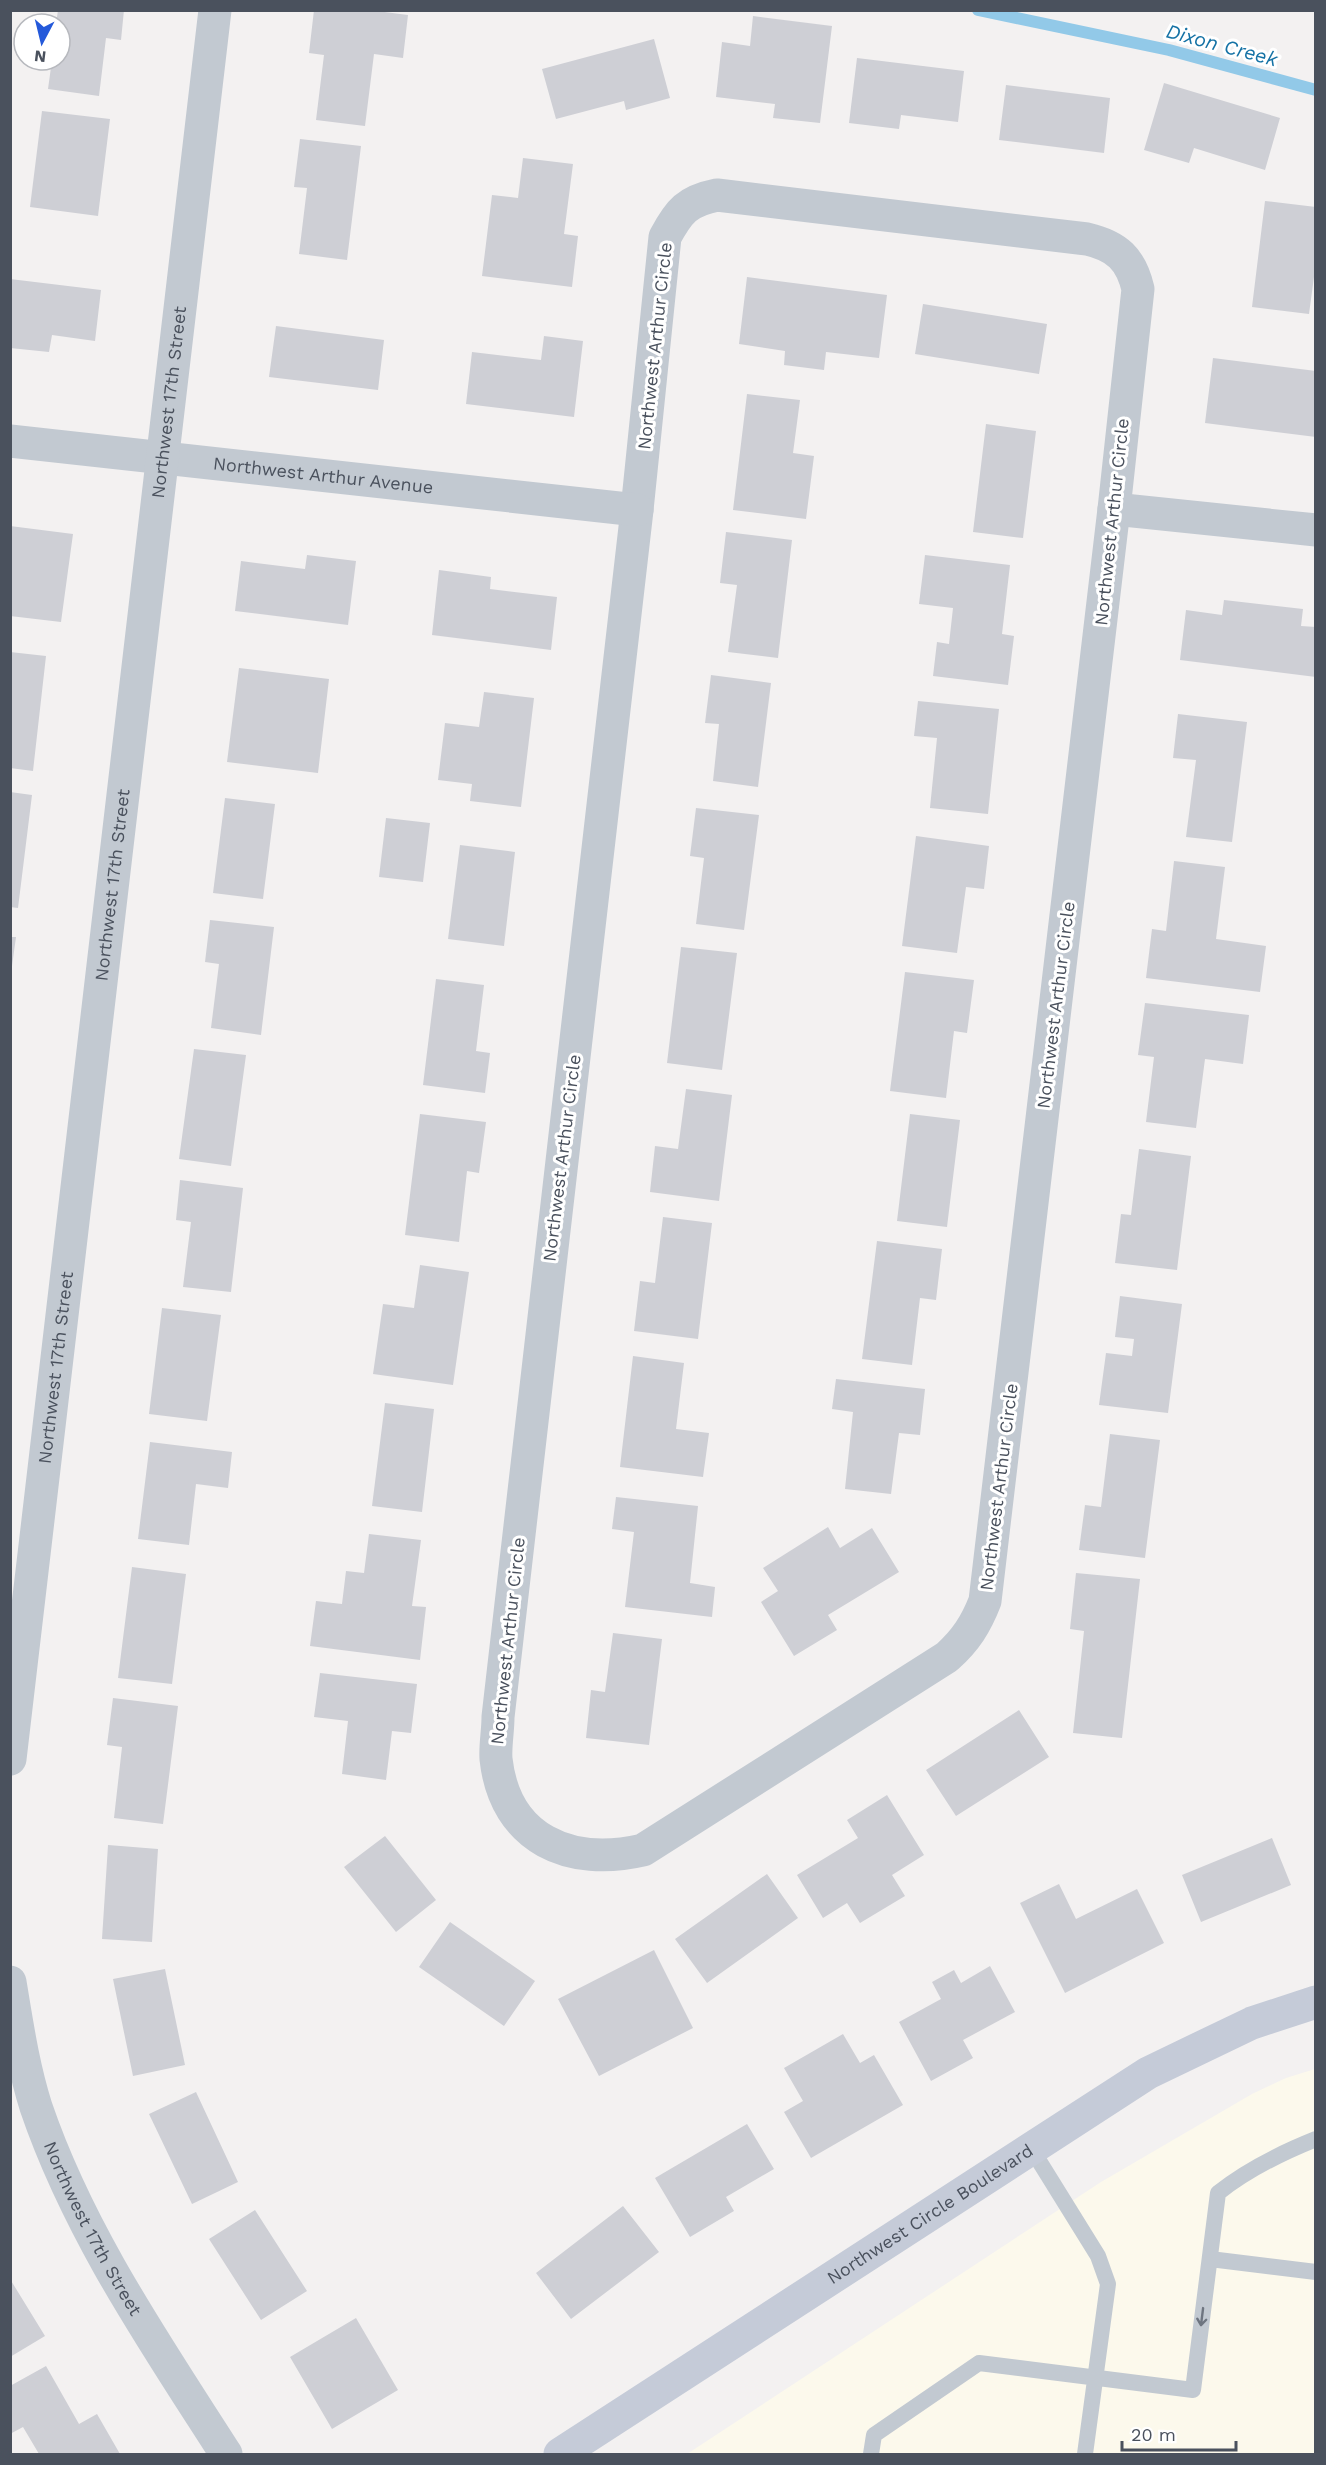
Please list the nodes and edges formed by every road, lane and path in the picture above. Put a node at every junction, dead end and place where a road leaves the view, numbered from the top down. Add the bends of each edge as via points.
1 (215, 10) edge
2 (10, 441) edge
3 (164, 459) junction
4 (1114, 509) junction
5 (637, 510) junction
6 (1316, 530) edge
7 (14, 1694) edge
8 (10, 1759) edge
9 (10, 1982) edge
10 (1316, 2002) edge
11 (1316, 2139) edge
12 (1031, 2148) junction
13 (1210, 2259) junction
14 (1316, 2272) edge
15 (1095, 2378) junction
16 (226, 2454) edge
17 (560, 2454) edge
18 (871, 2454) edge
19 (1085, 2454) edge

1 - 3 street, Northwest 17th Street
2 - 3 street, Northwest Arthur Avenue
3 - 5 street, Northwest Arthur Avenue
3 - 7 street, Northwest 17th Street
4 - 5 street, Northwest Arthur Circle via 1138,289 1134,272 1119,252 1087,239 717,195 699,199 678,214 665,237
4 - 5 street, Northwest Arthur Circle via 985,1600 977,1623 947,1657 643,1850 593,1856 544,1841 515,1817 505,1798 496,1759
4 - 6 street
7 - 8 street, Northwest 17th Street
9 - 16 street, Northwest 17th Street via 20,2046 36,2106 70,2193 128,2301
10 - 12 main road, Northwest Circle Boulevard via 1252,2023 1148,2073
11 - 13 lane via 1274,2157 1218,2193
12 - 15 lane via 1105,2271 1108,2284
12 - 17 main road, Northwest Circle Boulevard
13 - 14 lane
13 -> 15 lane via 1193,2390
15 - 18 lane via 979,2363 874,2436
15 - 19 lane

